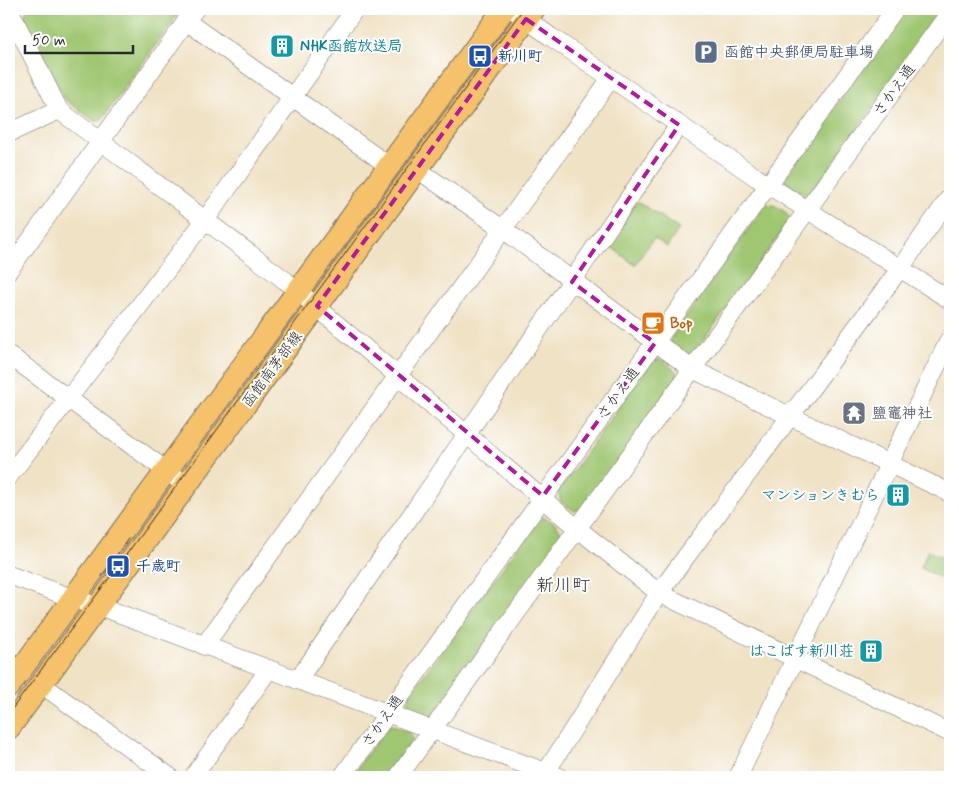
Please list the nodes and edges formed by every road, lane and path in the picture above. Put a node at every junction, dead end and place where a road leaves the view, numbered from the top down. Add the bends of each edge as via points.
1 (9, 9) edge
2 (355, 9) edge
3 (504, 9) edge
4 (895, 9) edge
5 (524, 12) edge
6 (950, 12) edge
7 (190, 15) edge
8 (611, 78) junction
9 (291, 97) junction
10 (59, 110) junction
11 (679, 125) junction
12 (9, 133) edge
13 (101, 142) junction
14 (389, 166) junction
15 (417, 169) junction
16 (767, 184) junction
17 (950, 197) edge
18 (808, 211) junction
19 (206, 219) junction
20 (504, 230) junction
21 (9, 270) edge
22 (899, 270) junction
23 (572, 282) junction
24 (299, 292) junction
25 (950, 300) edge
26 (317, 306) junction
27 (950, 338) edge
28 (655, 343) junction
29 (9, 355) edge
30 (692, 369) junction
31 (399, 376) junction
32 (69, 400) junction
33 (790, 415) junction
34 (466, 434) junction
35 (888, 463) junction
36 (168, 471) junction
37 (9, 476) edge
38 (187, 486) junction
39 (950, 493) edge
40 (542, 496) junction
41 (578, 529) junction
42 (9, 574) edge
43 (659, 593) junction
44 (74, 597) junction
45 (100, 606) junction
46 (204, 646) junction
47 (795, 659) junction
48 (269, 669) junction
49 (298, 680) junction
50 (41, 684) junction
51 (9, 686) edge
52 (388, 713) junction
53 (9, 728) edge
54 (432, 730) junction
55 (950, 732) edge
56 (549, 776) edge
57 (170, 777) edge
58 (193, 777) edge
59 (342, 777) edge
60 (398, 777) edge
61 (738, 777) edge

1 - 10 street
2 - 9 street
3 - 14 main road, 函館南茅部線
4 - 16 street, さかえ通
5 - 8 street
5 - 15 main road, 函館南茅部線
6 - 18 street, さかえ通
7 - 9 street
7 - 13 street
8 - 11 street
8 - 20 street
9 - 14 street
9 - 19 street
10 - 12 street
10 - 13 street
11 - 16 street
11 - 23 street
13 - 19 street
13 - 21 street
14 - 24 main road, 函館南茅部線
15 - 20 street
15 - 26 main road, 函館南茅部線
16 - 18 street
16 - 28 street, さかえ通
17 - 22 street
18 - 22 street
18 - 30 street, さかえ通
19 - 24 street
19 - 32 street
20 - 23 street
20 - 31 street
22 - 25 street
22 - 33 street
23 - 28 street
23 - 34 street
24 - 26 street
24 - 36 main road, 函館南茅部線
26 - 31 street
26 - 38 main road, 函館南茅部線
27 - 35 street
28 - 30 street
28 - 40 street, さかえ通
29 - 32 street
30 - 33 street
30 - 41 street, さかえ通
31 - 34 street
31 - 46 street
32 - 36 street
32 - 37 street
33 - 35 street
33 - 43 street
34 - 40 street
34 - 49 street
35 - 39 street
35 - 47 street
36 - 38 street
36 - 44 main road, 函館南茅部線
38 - 45 main road, 函館南茅部線
40 - 41 street
40 - 52 street, さかえ通
41 - 43 street
41 - 54 street, さかえ通
42 - 44 street
43 - 47 street
43 - 56 street
44 - 45 street
44 - 51 main road, 函館南茅部線
45 - 46 street
45 - 50 main road, 函館南茅部線
46 - 48 street
47 - 55 street
47 - 61 street
48 - 49 street
48 - 58 street
49 - 52 street
50 - 53 main road, 函館南茅部線
50 - 57 street
52 - 54 street
52 - 59 street, さかえ通
54 - 56 street
54 - 60 street, さかえ通

